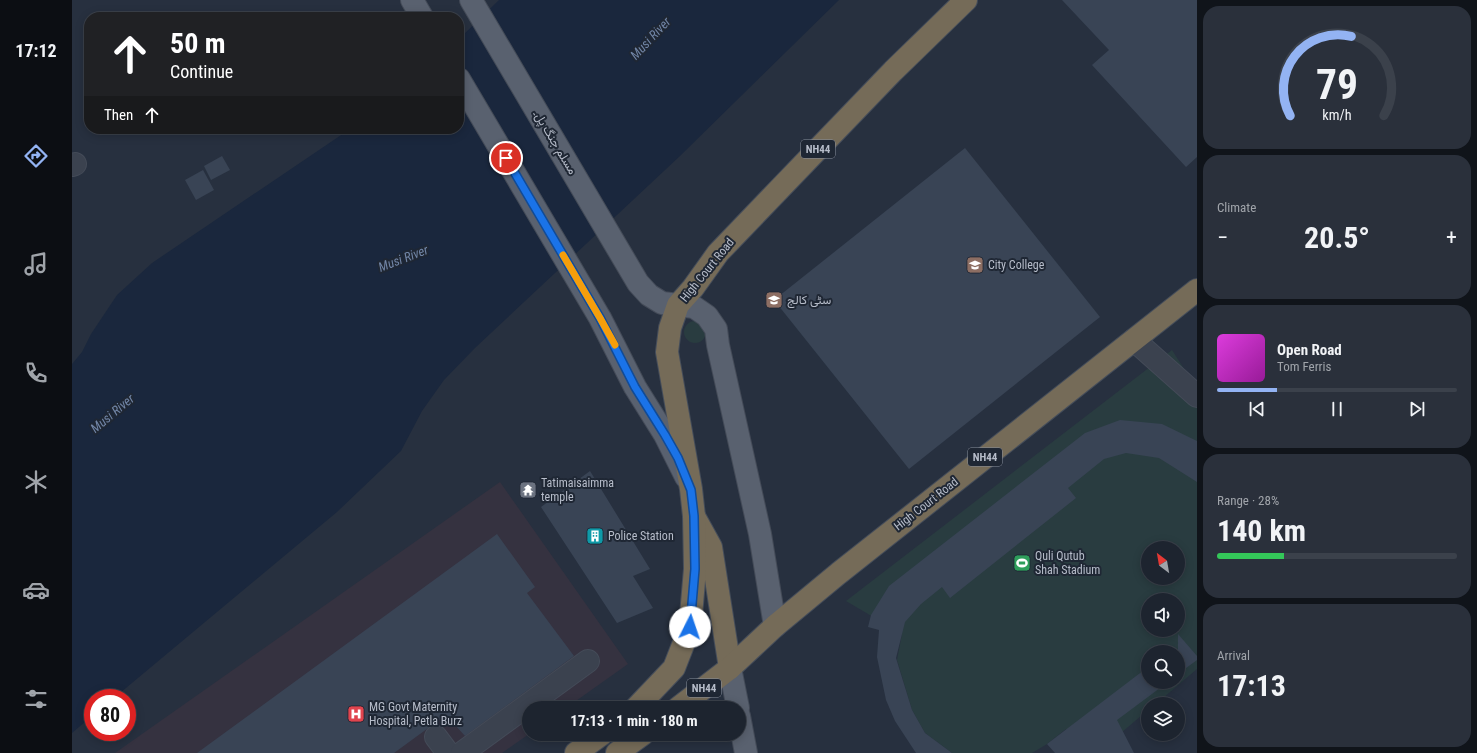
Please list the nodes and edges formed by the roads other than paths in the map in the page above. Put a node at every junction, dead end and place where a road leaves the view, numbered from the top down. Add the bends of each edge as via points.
1 (412, 0) edge
2 (471, 0) edge
3 (966, 0) edge
4 (419, 12) edge
5 (464, 87) edge
6 (1197, 290) edge
7 (678, 305) junction
8 (1134, 340) junction
9 (1197, 396) edge
10 (691, 490) junction
11 (694, 516) junction
12 (775, 626) junction
13 (588, 660) dead end
14 (730, 668) junction
15 (643, 701) edge
16 (687, 701) edge
17 (737, 701) edge
18 (592, 741) edge
19 (633, 741) edge
20 (736, 741) edge
21 (744, 741) edge
22 (462, 753) edge
23 (576, 753) edge
24 (617, 753) edge
25 (742, 753) edge
26 (746, 753) edge

1 - 4 main road
2 - 7 main road, مسلم جنگ پل۔ via 638,283 649,295 662,303
3 - 7 highway, High Court Road / NH44 via 893,71 718,253
5 - 10 main road via 600,318 635,387 678,458
6 - 8 highway, High Court Road / NH44
7 - 10 highway, High Court Road / NH44 via 670,328 667,352
7 - 12 main road, مسلم جنگ پل۔ via 694,307 707,316 716,329 760,534
8 - 9 street
8 - 12 highway, High Court Road / NH44
10 - 11 highway, High Court Road / NH44
11 - 14 highway via 711,547
11 - 15 highway, High Court Road / NH44 via 695,569 690,627 674,668
12 - 14 highway, High Court Road / NH44
13 - 22 street
14 - 16 highway, High Court Road / NH44
14 - 17 main road
18 - 23 highway
19 - 24 highway
20 - 25 main road
21 - 26 main road

